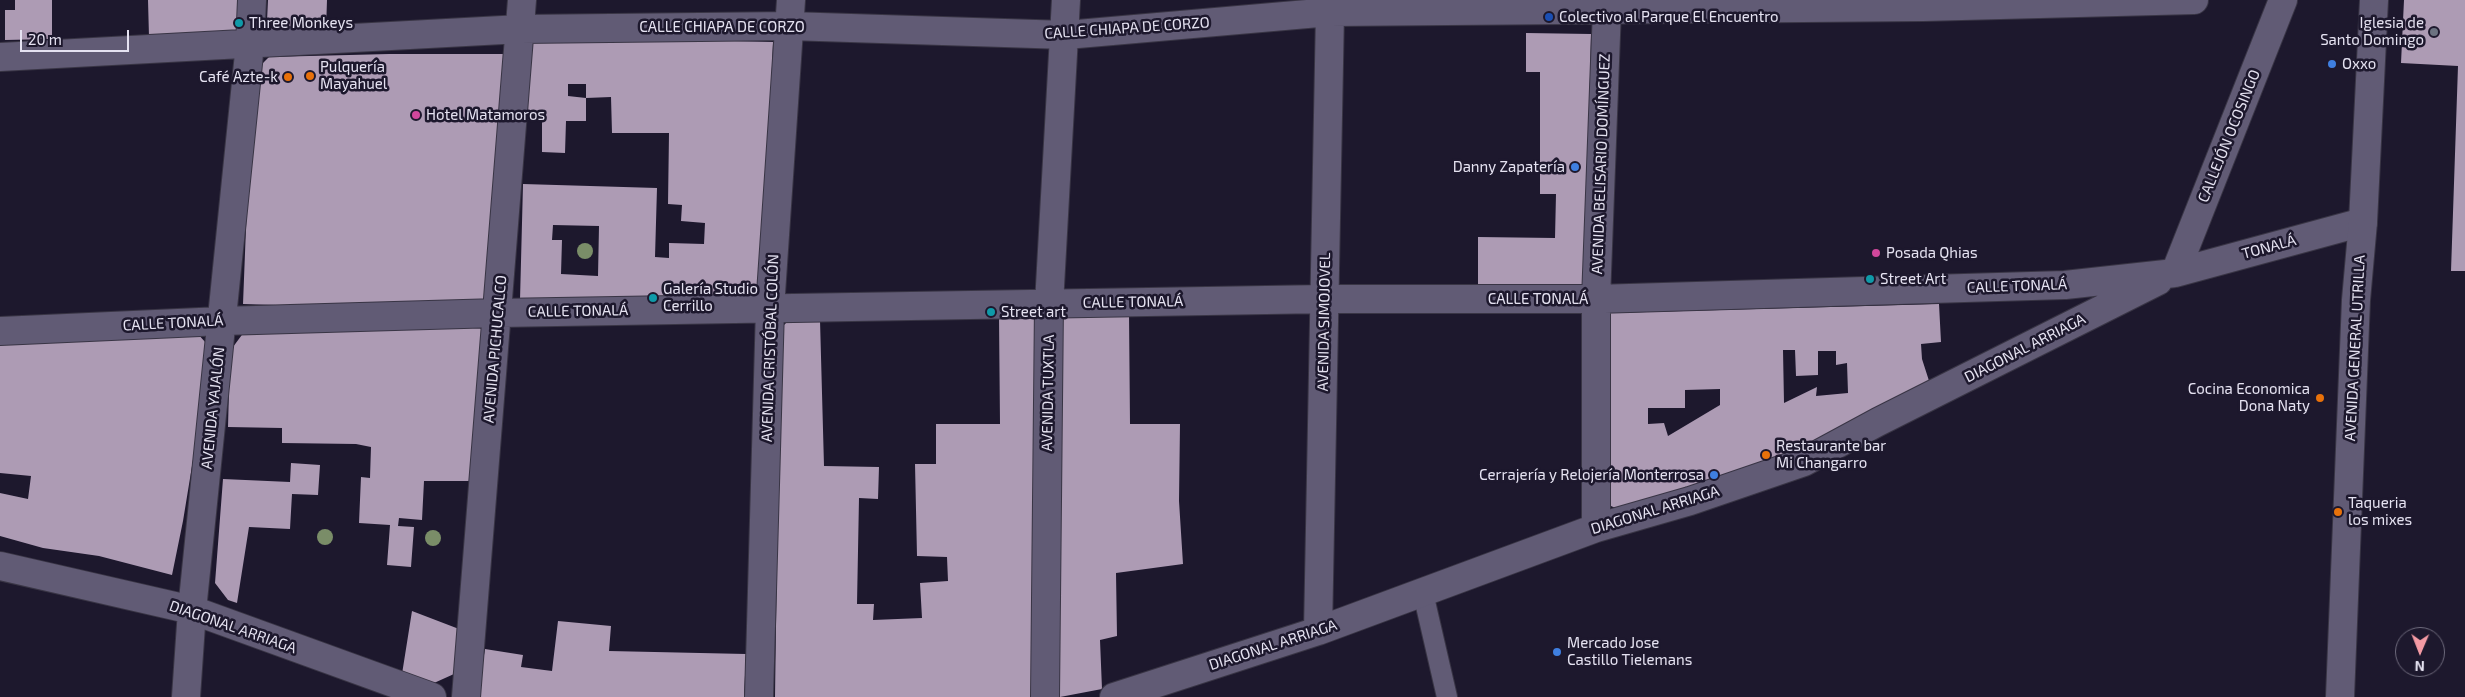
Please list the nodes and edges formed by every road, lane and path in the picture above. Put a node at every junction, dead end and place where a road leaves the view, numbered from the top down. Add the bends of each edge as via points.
1 (252, 0) edge
2 (522, 0) edge
3 (1066, 0) edge
4 (2194, 0) edge
5 (2283, 0) edge
6 (2374, 0) edge
7 (1607, 10) junction
8 (1330, 12) junction
9 (790, 13) edge
10 (521, 29) junction
11 (1066, 34) junction
12 (250, 44) junction
13 (0, 57) edge
14 (2363, 222) junction
15 (2175, 273) junction
16 (1324, 299) junction
17 (1596, 299) junction
18 (1049, 304) junction
19 (770, 308) junction
20 (498, 313) junction
21 (222, 321) junction
22 (0, 331) edge
23 (1596, 528) junction
24 (0, 566) edge
25 (1423, 593) junction
26 (192, 610) junction
27 (1318, 631) junction
28 (186, 697) edge
29 (432, 697) edge
30 (466, 697) edge
31 (758, 697) edge
32 (1045, 697) edge
33 (1114, 697) edge
34 (1447, 697) edge
35 (2340, 697) edge

1 - 12 street, AVENIDA YAJALÓN
2 - 10 street, AVENIDA PICHUCALCO
3 - 11 street, AVENIDA TUXTLA
4 - 7 street, CALLE CHIAPA DE CORZO
5 - 15 street, CALLEJÓN OCOSINGO
6 - 14 street, AVENIDA GENERAL UTRILLA
7 - 8 street, CALLE CHIAPA DE CORZO
7 - 17 street, AVENIDA BELISARIO DOMÍNGUEZ
8 - 11 street, CALLE CHIAPA DE CORZO
8 - 16 street, AVENIDA SIMOJOVEL
9 - 10 street, CALLE CHIAPA DE CORZO
9 - 11 street, CALLE CHIAPA DE CORZO
9 - 19 street, AVENIDA CRISTÓBAL COLÓN
10 - 12 street, CALLE CHIAPA DE CORZO
10 - 20 street, AVENIDA PICHUCALCO
11 - 18 street, AVENIDA TUXTLA
12 - 13 street, CALLE CHIAPA DE CORZO
12 - 21 street, AVENIDA YAJALÓN
14 - 15 street, TONALÁ
14 - 35 street, AVENIDA GENERAL UTRILLA via 2356,300
15 - 17 street, CALLE TONALÁ via 2065,285
15 - 23 street, DIAGONAL ARRIAGA via 1804,462 1690,501
16 - 17 street, CALLE TONALÁ
16 - 18 street, CALLE TONALÁ
16 - 27 street, AVENIDA SIMOJOVEL
17 - 23 street, AVENIDA BELISARIO DOMÍNGUEZ
18 - 19 street, CALLE TONALÁ
18 - 32 street, AVENIDA TUXTLA
19 - 20 street, CALLE TONALÁ
19 - 31 street, AVENIDA CRISTÓBAL COLÓN
20 - 21 street, CALLE TONALÁ
20 - 30 street, AVENIDA PICHUCALCO
21 - 22 street, CALLE TONALÁ
21 - 26 street, AVENIDA YAJALÓN
23 - 25 street, DIAGONAL ARRIAGA
24 - 26 street, DIAGONAL ARRIAGA
25 - 27 street, DIAGONAL ARRIAGA
25 - 34 lane
26 - 28 street, AVENIDA YAJALÓN
26 - 29 street, DIAGONAL ARRIAGA
27 - 33 street, DIAGONAL ARRIAGA

